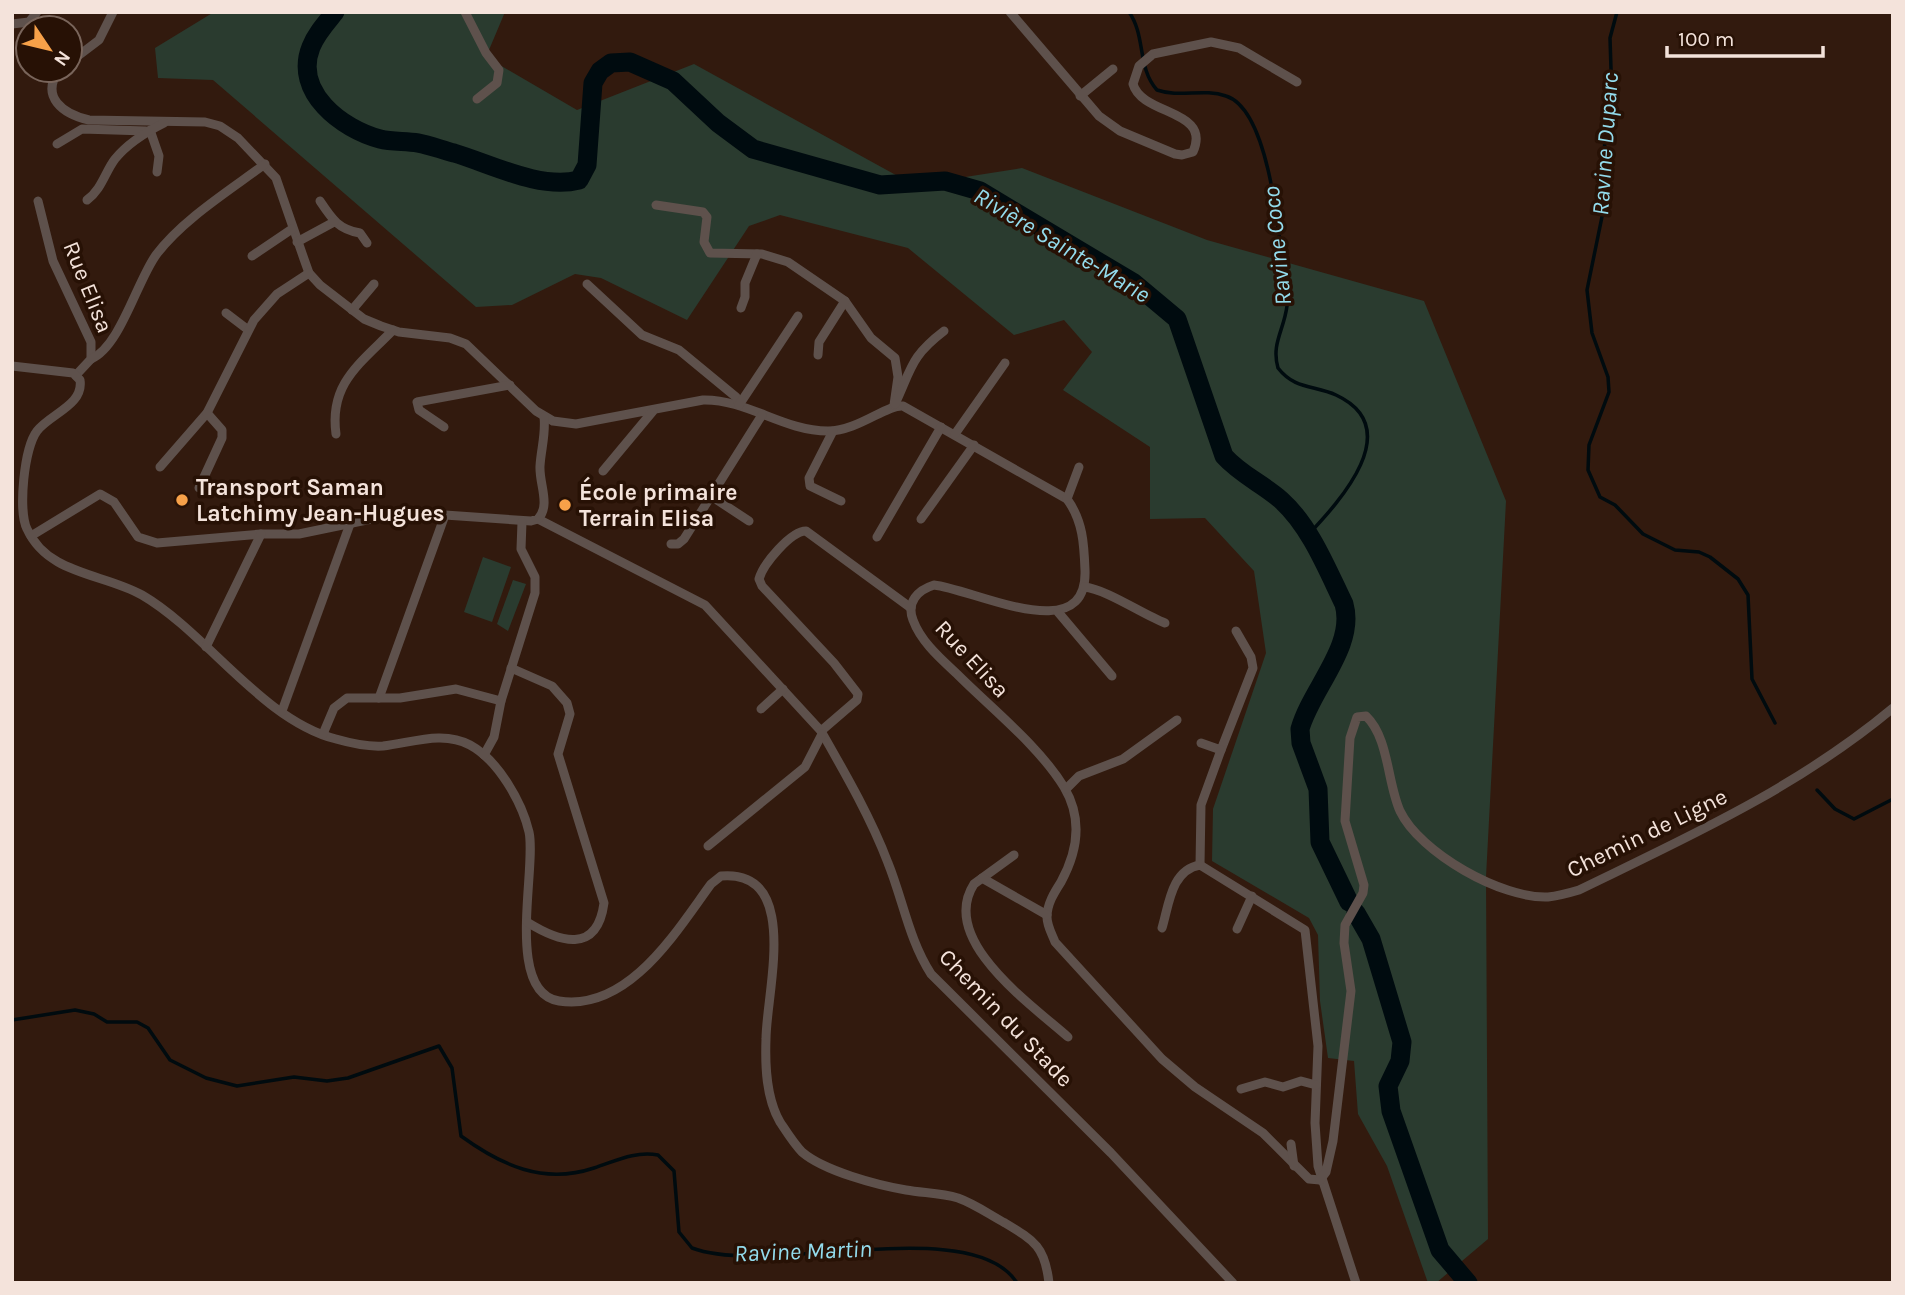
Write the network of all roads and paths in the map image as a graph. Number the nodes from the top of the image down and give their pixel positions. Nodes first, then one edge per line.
1 (37, 12) edge
2 (113, 12) edge
3 (465, 12) edge
4 (1010, 12) edge
5 (12, 24) edge
6 (84, 51) edge
7 (1113, 69) dead end
8 (1297, 82) dead end
9 (52, 84) edge
10 (1080, 96) junction
11 (477, 99) dead end
12 (165, 122) junction
13 (148, 131) junction
14 (57, 144) dead end
15 (265, 164) junction
16 (157, 173) dead end
17 (88, 200) dead end
18 (320, 201) dead end
19 (656, 205) dead end
20 (28, 213) dead end
21 (334, 222) junction
22 (292, 229) junction
23 (298, 242) junction
24 (367, 243) dead end
25 (757, 254) junction
26 (252, 256) dead end
27 (309, 273) junction
28 (374, 284) dead end
29 (587, 284) dead end
30 (845, 301) junction
31 (741, 308) dead end
32 (352, 310) junction
33 (226, 313) dead end
34 (798, 316) dead end
35 (247, 329) junction
36 (393, 330) junction
37 (944, 331) dead end
38 (818, 355) dead end
39 (91, 359) junction
40 (1005, 363) dead end
41 (12, 366) edge
42 (77, 374) junction
43 (510, 384) junction
44 (739, 405) junction
45 (894, 405) junction
46 (657, 408) junction
47 (206, 413) junction
48 (762, 415) junction
49 (544, 417) junction
50 (444, 427) dead end
51 (941, 427) junction
52 (833, 431) junction
53 (336, 434) dead end
54 (955, 435) junction
55 (974, 445) junction
56 (160, 467) dead end
57 (1079, 467) dead end
58 (603, 471) dead end
59 (199, 488) dead end
60 (711, 496) junction
61 (1068, 499) junction
62 (841, 501) dead end
63 (445, 515) junction
64 (538, 519) junction
65 (921, 519) dead end
66 (749, 521) dead end
67 (522, 522) junction
68 (350, 524) junction
69 (261, 534) junction
70 (31, 536) junction
71 (877, 537) dead end
72 (671, 544) dead end
73 (1084, 587) junction
74 (911, 608) junction
75 (1058, 612) junction
76 (1165, 623) dead end
77 (1236, 631) dead end
78 (206, 647) junction
79 (511, 667) junction
80 (1112, 676) dead end
81 (783, 689) junction
82 (379, 698) junction
83 (501, 701) junction
84 (1893, 708) edge
85 (761, 709) dead end
86 (282, 710) junction
87 (1177, 720) dead end
88 (822, 733) junction
89 (323, 734) junction
90 (1201, 743) dead end
91 (1221, 750) junction
92 (484, 755) junction
93 (1066, 789) junction
94 (708, 846) dead end
95 (1014, 855) dead end
96 (1200, 865) junction
97 (982, 878) junction
98 (1252, 896) junction
99 (1047, 915) junction
100 (527, 922) junction
101 (1162, 928) dead end
102 (1237, 929) dead end
103 (1068, 959) junction
104 (1066, 971) dead end
105 (1068, 1037) dead end
106 (1316, 1086) junction
107 (1241, 1089) dead end
108 (1291, 1144) dead end
109 (1294, 1166) junction
110 (1320, 1180) junction
111 (1049, 1283) edge
112 (1233, 1283) edge
113 (1356, 1283) edge

1 - 5 street
2 - 6 street
3 - 11 street
4 - 10 street
7 - 10 street
8 - 10 street
9 - 12 street
12 - 13 street
12 - 15 street
13 - 14 street
13 - 16 street
13 - 17 street
15 - 22 street
15 - 39 street
18 - 21 street
19 - 25 street
20 - 39 street, Rue Elisa
21 - 23 street
21 - 24 street
22 - 23 street
22 - 26 street
23 - 27 street
25 - 30 street
25 - 31 street
27 - 32 street
27 - 35 street
28 - 32 street
29 - 44 street
30 - 38 street
30 - 45 street
32 - 36 street
33 - 35 street
34 - 44 street
35 - 47 street
36 - 43 street
36 - 53 street
37 - 45 street
39 - 42 street, Rue Elisa
40 - 54 street
41 - 42 street
42 - 70 street
43 - 49 street
43 - 50 street
44 - 46 street
44 - 48 street
45 - 51 street
45 - 52 street
46 - 49 street
46 - 58 street
47 - 56 street
47 - 59 street
48 - 52 street
48 - 60 street
49 - 64 street
51 - 54 street
51 - 71 street
52 - 62 street
54 - 55 street
55 - 61 street
55 - 65 street
57 - 61 street
60 - 66 street
60 - 72 street
61 - 73 street
63 - 67 street
63 - 68 street
63 - 82 street
64 - 67 street
64 - 81 street, Chemin du Stade
67 - 79 street
68 - 69 street
68 - 86 street
69 - 70 street
69 - 78 street
70 - 78 street
73 - 75 street
73 - 76 street
74 - 75 street, Rue Elisa
74 - 88 street
74 - 93 street, Rue Elisa
75 - 80 street
77 - 91 street
78 - 86 street
79 - 83 street
79 - 100 street
81 - 85 street
81 - 88 street, Chemin du Stade
82 - 83 street
82 - 89 street
83 - 92 street
84 - 110 street, Chemin de Ligne
86 - 89 street
87 - 93 street
88 - 94 street
88 - 112 street, Chemin du Stade
89 - 92 street
90 - 91 street
91 - 96 street
92 - 100 street
93 - 99 street, Rue Elisa
95 - 97 street
96 - 98 street
96 - 101 street
97 - 99 street
97 - 105 street
98 - 102 street
98 - 106 street
99 - 103 street
100 - 111 street
103 - 104 street
103 - 109 street
106 - 107 street
106 - 110 street
108 - 109 street
109 - 110 street
110 - 113 street

